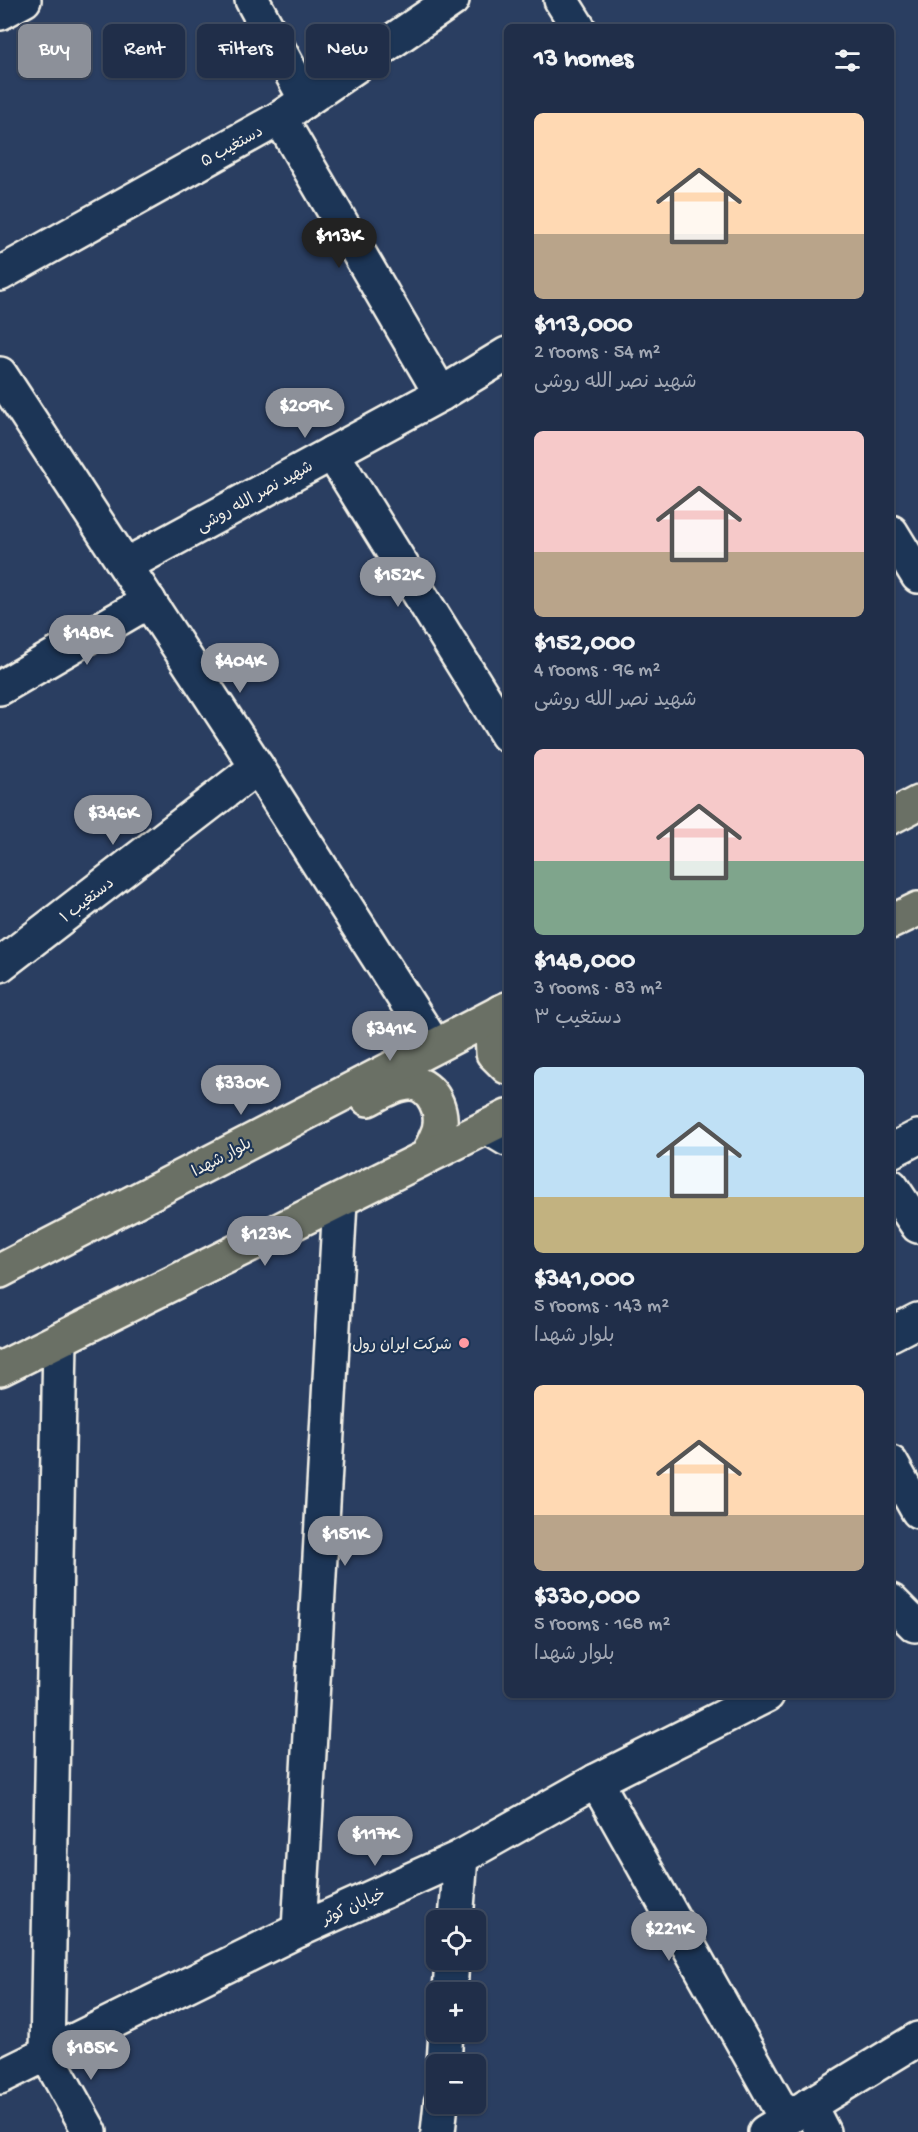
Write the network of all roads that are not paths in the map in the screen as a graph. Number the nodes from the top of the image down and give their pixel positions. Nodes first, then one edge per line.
1 (24, 0) edge
2 (252, 0) edge
3 (452, 0) edge
4 (561, 0) edge
5 (0, 13) edge
6 (576, 24) edge
7 (293, 108) junction
8 (0, 274) edge
9 (504, 356) edge
10 (0, 374) edge
11 (441, 394) junction
12 (332, 453) junction
13 (894, 537) edge
14 (126, 565) junction
15 (918, 576) edge
16 (149, 601) junction
17 (0, 688) edge
18 (504, 730) edge
19 (257, 767) junction
20 (918, 803) edge
21 (894, 815) edge
22 (918, 909) edge
23 (894, 921) edge
24 (0, 965) edge
25 (504, 1011) edge
26 (434, 1045) junction
27 (504, 1063) edge
28 (500, 1128) edge
29 (918, 1137) edge
30 (244, 1144) junction
31 (894, 1149) edge
32 (428, 1156) junction
33 (894, 1190) edge
34 (340, 1202) junction
35 (918, 1226) edge
36 (0, 1271) edge
37 (918, 1320) edge
38 (894, 1332) edge
39 (60, 1340) junction
40 (0, 1369) edge
41 (894, 1468) edge
42 (918, 1511) edge
43 (894, 1606) edge
44 (908, 1628) edge
45 (761, 1698) edge
46 (596, 1780) junction
47 (461, 1857) junction
48 (457, 1910) edge
49 (299, 1930) junction
50 (918, 2039) edge
51 (47, 2055) junction
52 (0, 2077) edge
53 (440, 2114) edge
54 (796, 2122) edge
55 (90, 2132) edge
56 (438, 2132) edge

1 - 5 street
2 - 7 street
3 - 7 street, دستغیب ۵
4 - 6 street
7 - 8 street, دستغیب ۵
7 - 11 street
9 - 11 street, شهید نصر الله روشی
10 - 14 street
11 - 12 street, شهید نصر الله روشی
12 - 14 street, شهید نصر الله روشی
12 - 18 street
13 - 15 street
14 - 16 street
16 - 17 street
16 - 19 street
19 - 24 street, دستغیب ۱
19 - 26 street
20 - 21 main road
22 - 23 main road
25 - 26 main road, بلوار شهدا
25 - 27 main road
26 - 30 main road, بلوار شهدا
28 - 32 main road
29 - 31 street
30 - 32 main road
30 - 36 main road, بلوار شهدا
32 - 34 main road
33 - 35 street
34 - 39 main road
34 - 49 street
37 - 38 street
39 - 40 main road
39 - 51 street
41 - 42 street
43 - 44 street
45 - 46 street, خیابان کوثر
46 - 47 street, خیابان کوثر
46 - 54 street
47 - 48 street
47 - 49 street, خیابان کوثر
49 - 51 street, خیابان کوثر
50 - 54 street
51 - 52 street, خیابان کوثر
51 - 55 street
53 - 56 street

